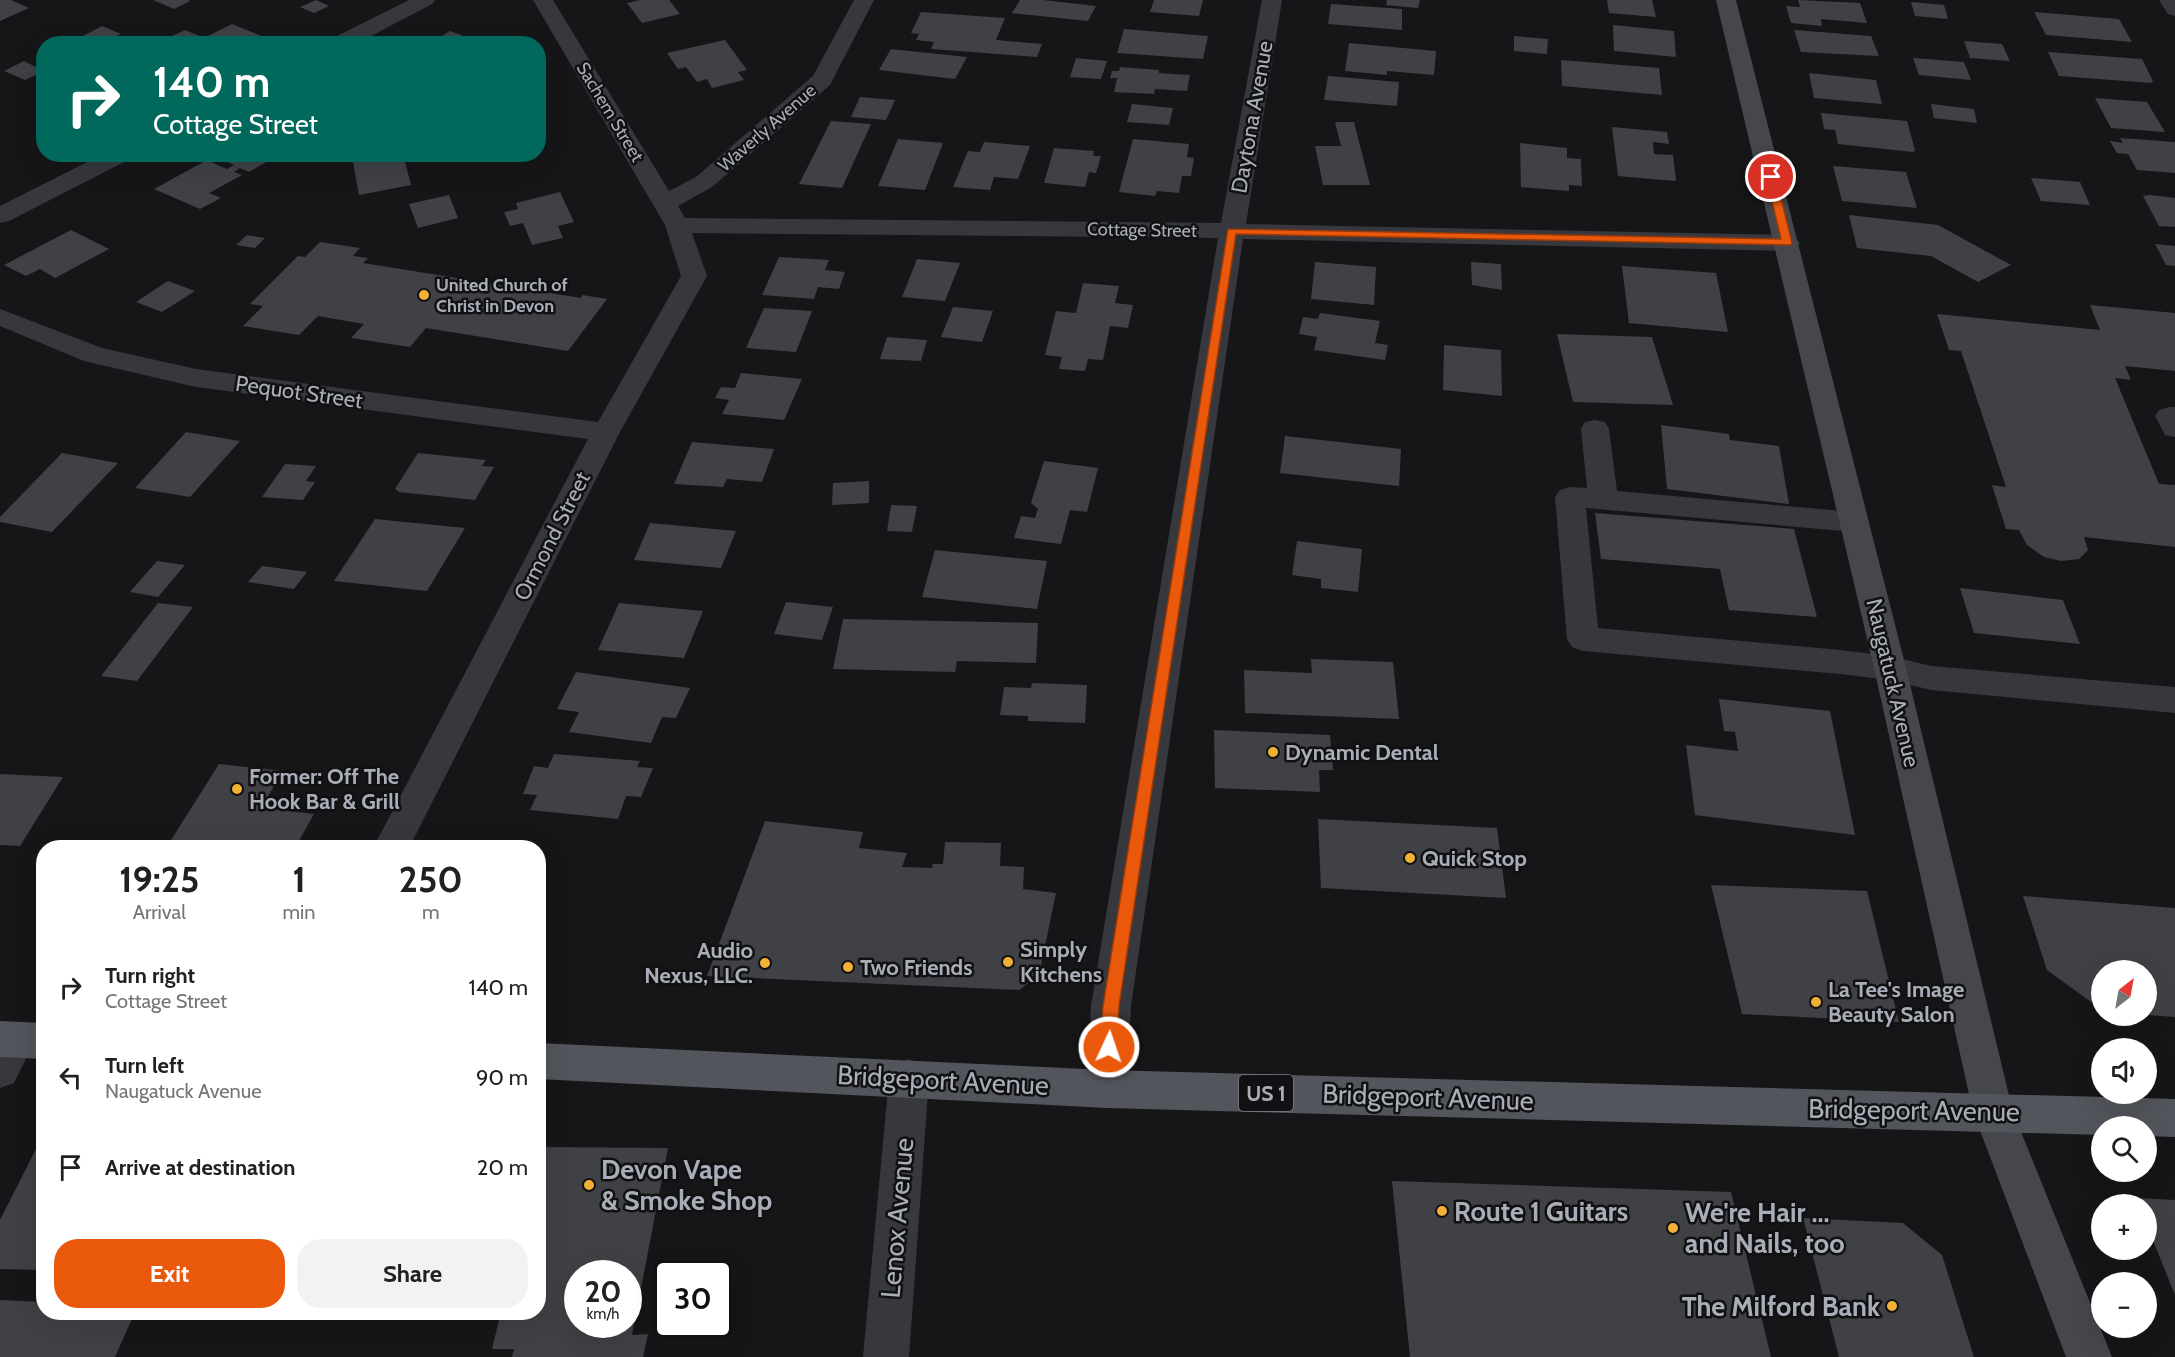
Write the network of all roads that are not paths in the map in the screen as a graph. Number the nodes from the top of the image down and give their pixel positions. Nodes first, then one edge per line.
1 (425, 0) edge
2 (543, 0) edge
3 (864, 0) edge
4 (1272, 0) edge
5 (1726, 0) edge
6 (2169, 0) edge
7 (2175, 10) edge
8 (355, 36) edge
9 (106, 162) edge
10 (671, 214) junction
11 (0, 216) edge
12 (1232, 231) junction
13 (1787, 243) junction
14 (0, 317) edge
15 (2175, 416) edge
16 (2175, 428) edge
17 (1595, 429) dead end
18 (606, 432) junction
19 (1603, 499) junction
20 (1854, 522) junction
21 (1890, 668) junction
22 (2175, 700) edge
23 (395, 840) edge
24 (546, 1061) edge
25 (909, 1078) junction
26 (1107, 1089) junction
27 (1993, 1112) junction
28 (2175, 1118) edge
29 (886, 1357) edge
30 (2089, 1357) edge

1 - 8 street
2 - 10 street, Sachem Street
3 - 10 street, Waverly Avenue
4 - 12 street, Daytona Avenue
5 - 13 main road, Naugatuck Avenue
6 - 7 street
9 - 11 street
10 - 12 street, Cottage Street
10 - 18 street, Ormond Street
12 - 13 street, Cottage Street
12 - 26 street, Daytona Avenue
13 - 20 main road, Naugatuck Avenue
14 - 18 street, Pequot Street
15 - 16 street
17 - 19 street
18 - 23 street, Ormond Street
19 - 20 street
19 - 21 street
20 - 21 main road, Naugatuck Avenue
21 - 22 street
21 - 27 main road, Naugatuck Avenue
24 - 25 main road, Bridgeport Avenue / US 1
25 - 26 main road, Bridgeport Avenue / US 1
25 - 29 street, Lenox Avenue
26 - 27 main road, Bridgeport Avenue / US 1
27 - 28 main road, Bridgeport Avenue / US 1
27 - 30 main road, Naugatuck Avenue

